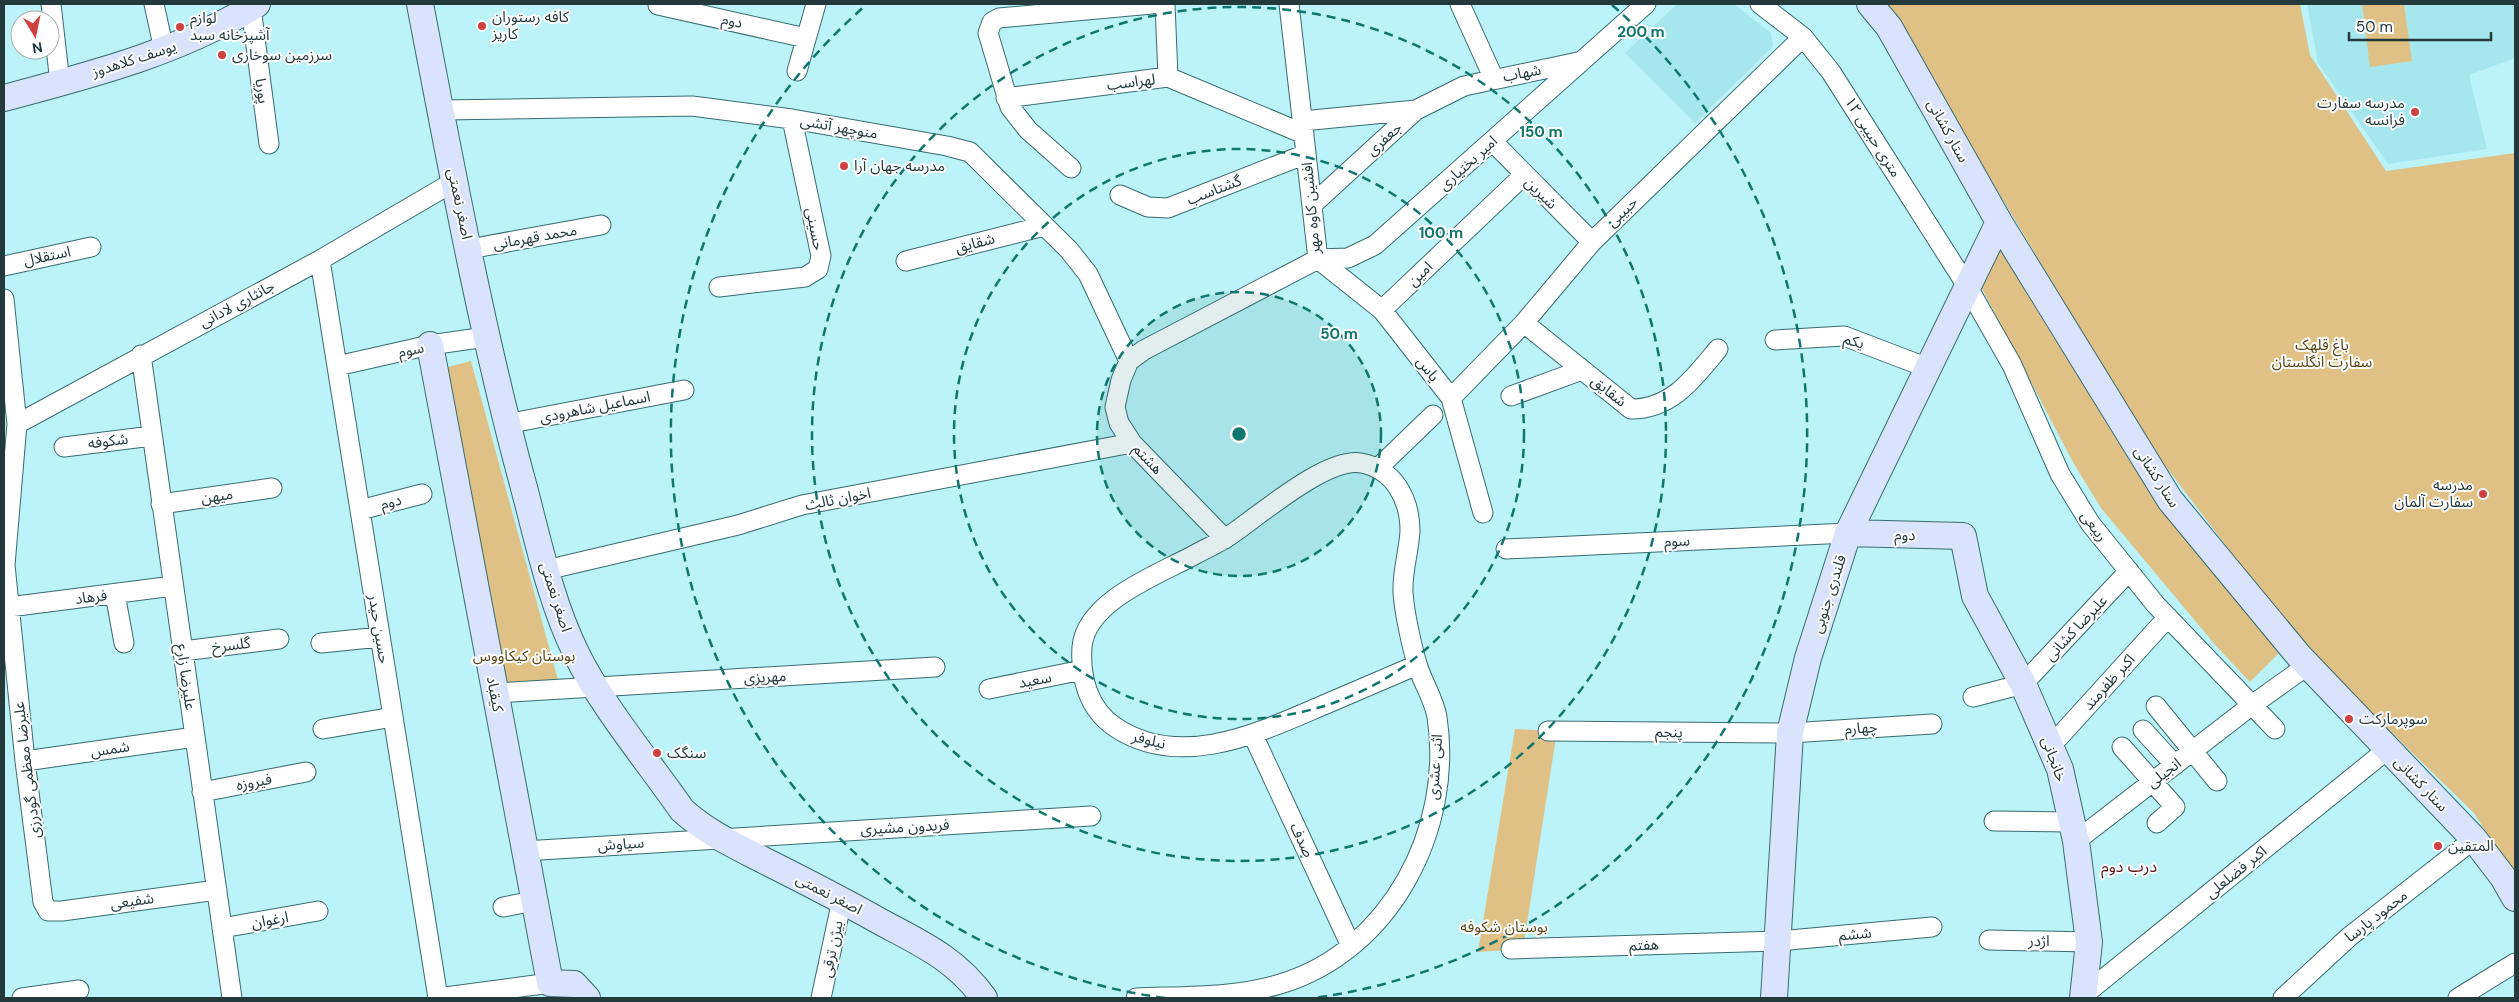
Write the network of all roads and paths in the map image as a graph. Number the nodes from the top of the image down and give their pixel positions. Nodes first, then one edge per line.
1 (51, 4) edge
2 (154, 4) edge
3 (420, 4) edge
4 (816, 4) edge
5 (1152, 4) edge
6 (1165, 4) edge
7 (1289, 4) edge
8 (1460, 4) edge
9 (1646, 4) edge
10 (1760, 4) edge
11 (1870, 4) edge
12 (658, 5) dead end
13 (254, 6) edge
14 (1624, 11) edge
15 (1803, 37) junction
16 (806, 38) junction
17 (164, 50) junction
18 (1580, 62) junction
19 (797, 71) dead end
20 (1168, 77) junction
21 (1494, 78) junction
22 (60, 83) junction
23 (1464, 86) joint
24 (4, 98) edge
25 (1006, 98) junction
26 (440, 110) junction
27 (1416, 110) junction
28 (792, 119) junction
29 (1303, 128) junction
30 (1492, 142) junction
31 (269, 144) dead end
32 (1306, 154) junction
33 (1071, 168) dead end
34 (1524, 175) junction
35 (455, 181) junction
36 (1120, 195) dead end
37 (1312, 204) junction
38 (1999, 222) junction
39 (600, 225) dead end
40 (1044, 226) junction
41 (1592, 242) junction
42 (91, 247) dead end
43 (469, 249) junction
44 (1318, 259) junction
45 (320, 260) junction
46 (906, 261) dead end
47 (4, 266) edge
48 (1967, 286) junction
49 (719, 287) dead end
50 (4, 299) edge
51 (1382, 310) junction
52 (1524, 323) junction
53 (486, 337) junction
54 (1775, 340) dead end
55 (430, 345) junction
56 (1718, 349) dead end
57 (141, 355) junction
58 (1130, 361) junction
59 (336, 366) junction
60 (7, 368) edge
61 (1928, 368) junction
62 (1582, 370) junction
63 (684, 390) dead end
64 (1512, 396) dead end
65 (1451, 398) junction
66 (1433, 415) dead end
67 (17, 424) junction
68 (506, 424) junction
69 (152, 436) junction
70 (1132, 443) junction
71 (64, 447) dead end
72 (1378, 468) junction
73 (272, 488) dead end
74 (422, 494) dead end
75 (162, 504) junction
76 (360, 510) junction
77 (1483, 513) dead end
78 (1848, 534) junction
79 (1963, 536) joint
80 (1225, 539) junction
81 (1506, 549) dead end
82 (5, 566) edge
83 (546, 570) junction
84 (2129, 571) junction
85 (174, 586) junction
86 (115, 594) junction
87 (9, 607) junction
88 (2168, 618) junction
89 (380, 636) junction
90 (279, 639) dead end
91 (124, 643) dead end
92 (321, 643) dead end
93 (182, 651) junction
94 (1417, 665) junction
95 (2308, 665) junction
96 (935, 667) dead end
97 (1082, 670) junction
98 (2023, 684) junction
99 (595, 687) junction
100 (989, 689) dead end
101 (495, 693) junction
102 (1973, 697) dead end
103 (2252, 705) junction
104 (2156, 706) dead end
105 (393, 717) junction
106 (1932, 724) dead end
107 (323, 729) dead end
108 (2275, 729) dead end
109 (2143, 730) dead end
110 (1548, 731) dead end
111 (1790, 733) junction
112 (1253, 735) junction
113 (195, 736) junction
114 (2050, 746) junction
115 (2122, 747) dead end
116 (2388, 749) junction
117 (2192, 751) junction
118 (25, 761) junction
119 (2174, 765) junction
120 (306, 772) dead end
121 (2153, 781) junction
122 (2217, 781) dead end
123 (202, 792) junction
124 (1091, 816) dead end
125 (1994, 821) dead end
126 (2157, 823) dead end
127 (2074, 831) junction
128 (718, 838) junction
129 (2474, 839) junction
130 (524, 851) junction
131 (217, 890) junction
132 (2515, 898) edge
133 (842, 900) junction
134 (534, 902) junction
135 (503, 907) dead end
136 (48, 911) joint
137 (318, 911) dead end
138 (1932, 927) dead end
139 (222, 928) junction
140 (1989, 940) dead end
141 (1778, 941) junction
142 (2089, 942) junction
143 (1351, 946) junction
144 (1511, 949) dead end
145 (2515, 963) edge
146 (79, 990) dead end
147 (558, 991) edge
148 (2084, 996) edge
149 (22, 998) edge
150 (232, 998) edge
151 (438, 998) edge
152 (587, 998) edge
153 (821, 998) edge
154 (984, 998) edge
155 (1136, 998) edge
156 (1774, 998) edge
157 (2283, 998) edge
158 (2458, 998) edge

1 - 22 street
2 - 17 street
3 - 26 street, اصغر نعمتی
4 - 16 street
5 - 25 street
6 - 20 street
7 - 29 street, افشین کاوه مهر
8 - 21 street
9 - 14 street
10 - 15 street, ۱۲ متری حبیبی
11 - 38 street, ستار کشانی
12 - 16 street, دوم
13 - 17 street, یوسف کلاهدوز
13 - 31 street, پوریا
14 - 18 street, امیر بختیاری
15 - 41 street, حبیبی
15 - 48 street, ۱۲ متری حبیبی
16 - 19 street
17 - 22 street, یوسف کلاهدوز
18 - 21 street, شهاب
18 - 30 street, امیر بختیاری
20 - 25 street, لهراسب
20 - 29 street, لهراسب
21 - 23 street, شهاب
22 - 24 street, یوسف کلاهدوز
23 - 27 street, جعفری
25 - 33 street
26 - 28 street, منوچهر آتشی
26 - 35 street, اصغر نعمتی
27 - 29 street, لهراسب
27 - 37 street, جعفری
28 - 40 street, منوچهر آتشی
28 - 49 street, حسینی
29 - 32 street, افشین کاوه مهر
30 - 34 street, شیرین
30 - 44 street, امیر بختیاری
32 - 36 street, گشتاسب
32 - 37 street, افشین کاوه مهر
34 - 41 street, شیرین
34 - 51 street, امین
35 - 43 street, اصغر نعمتی
35 - 45 street, جانثاری لادانی
37 - 44 street, افشین کاوه مهر
38 - 48 street, قلندری جنوبی
38 - 95 street, ستار کشانی
39 - 43 street, محمد قهرمانی
40 - 46 street, شقایق
40 - 58 street, منوچهر آتشی
41 - 52 street, حبیبی
42 - 47 street, استقلال
43 - 53 street, اصغر نعمتی
44 - 51 street, یاس
44 - 58 street, افشین کاوه مهر
45 - 57 street, جانثاری لادانی
45 - 59 street, حسین حیدر
48 - 61 street, قلندری جنوبی
48 - 84 street, ربیعی
50 - 60 street, علیرضا معظمی گودرزی
51 - 65 street, یاس
52 - 62 street, شقایق
52 - 65 street, حبیبی
53 - 55 street, سوم
53 - 68 street, اصغر نعمتی
54 - 61 street, یکم
55 - 59 street, سوم
55 - 101 street, کیقباد
56 - 62 street, شقایق
57 - 67 street, جانثاری لادانی
57 - 69 street, علیرضا زارع
58 - 70 street, هشتم
59 - 76 street, حسین حیدر
60 - 67 street, علیرضا معظمی گودرزی
61 - 78 street, قلندری جنوبی
62 - 64 street
63 - 68 street, اسماعیل شاهرودی
65 - 77 street, یاس
66 - 72 street
67 - 82 street, علیرضا معظمی گودرزی
68 - 83 street, اصغر نعمتی
69 - 71 street, شکوفه
69 - 75 street, علیرضا زارع
70 - 80 street, هشتم
70 - 83 street, اخوان ثالث
72 - 80 street
72 - 94 street, اثنی عشری
73 - 75 street, میهن
74 - 76 street, دوم
75 - 85 street, علیرضا زارع
76 - 89 street, حسین حیدر
78 - 79 street, دوم
78 - 81 street, سوم
78 - 111 street, قلندری جنوبی
79 - 98 street, خانجانی
80 - 97 street, نیلوفر
82 - 87 street, علیرضا معظمی گودرزی
83 - 99 street, اصغر نعمتی
84 - 88 street, ربیعی
84 - 98 street, علیرضا کشانی
85 - 86 street, فرهاد
85 - 93 street, علیرضا زارع
86 - 87 street, فرهاد
86 - 91 street
87 - 118 street, علیرضا معظمی گودرزی
88 - 103 street, ربیعی
88 - 114 street, اکبر ظفرمند
89 - 92 street
89 - 105 street, حسین حیدر
90 - 93 street, گلسرخ
93 - 113 street, علیرضا زارع
94 - 112 street, نیلوفر
94 - 143 street, اثنی عشری
95 - 103 street, انجیلی
95 - 116 street, ستار کشانی
96 - 99 street, مهریزی
97 - 100 street, سعید
97 - 112 street, نیلوفر
98 - 102 street
98 - 114 street, خانجانی
99 - 101 street, مهریزی
99 - 128 street, اصغر نعمتی
101 - 130 street, کیقباد
103 - 108 street, ربیعی
103 - 117 street, انجیلی
104 - 117 street
105 - 107 street
105 - 151 street, حسین حیدر
106 - 111 street, چهارم
109 - 119 street
110 - 111 street, پنجم
111 - 141 street, قلندری جنوبی
112 - 143 street, صدف
113 - 118 street, شمس
113 - 123 street, علیرضا زارع
114 - 127 street, خانجانی
115 - 121 street
116 - 129 street, ستار کشانی
116 - 148 street, اکبر فضلعلی
117 - 119 street, انجیلی
117 - 122 street
118 - 136 street, علیرضا معظمی گودرزی
119 - 121 street, انجیلی
120 - 123 street, فیروزه
121 - 126 street
121 - 127 street, انجیلی
123 - 131 street, علیرضا زارع
124 - 128 street, فریدون مشیری
125 - 127 street
127 - 142 street, خانجانی
128 - 130 street, سیاوش
128 - 133 street, اصغر نعمتی
129 - 132 street, ستار کشانی
129 - 157 street, محمود پارسا
130 - 134 street, کیقباد
131 - 136 street, شفیعی
131 - 139 street, علیرضا زارع
133 - 153 street, بیژن ترقی
133 - 154 street, اصغر نعمتی
134 - 135 street
134 - 147 street, کیقباد
137 - 139 street, ارغوان
138 - 141 street, ششم
139 - 150 street, علیرضا زارع
140 - 142 street, اژدر
141 - 144 street, هفتم
141 - 156 street, قلندری جنوبی
142 - 148 street, خانجانی
143 - 155 street, اثنی عشری
145 - 158 street
146 - 149 street
147 - 151 street
147 - 152 street

